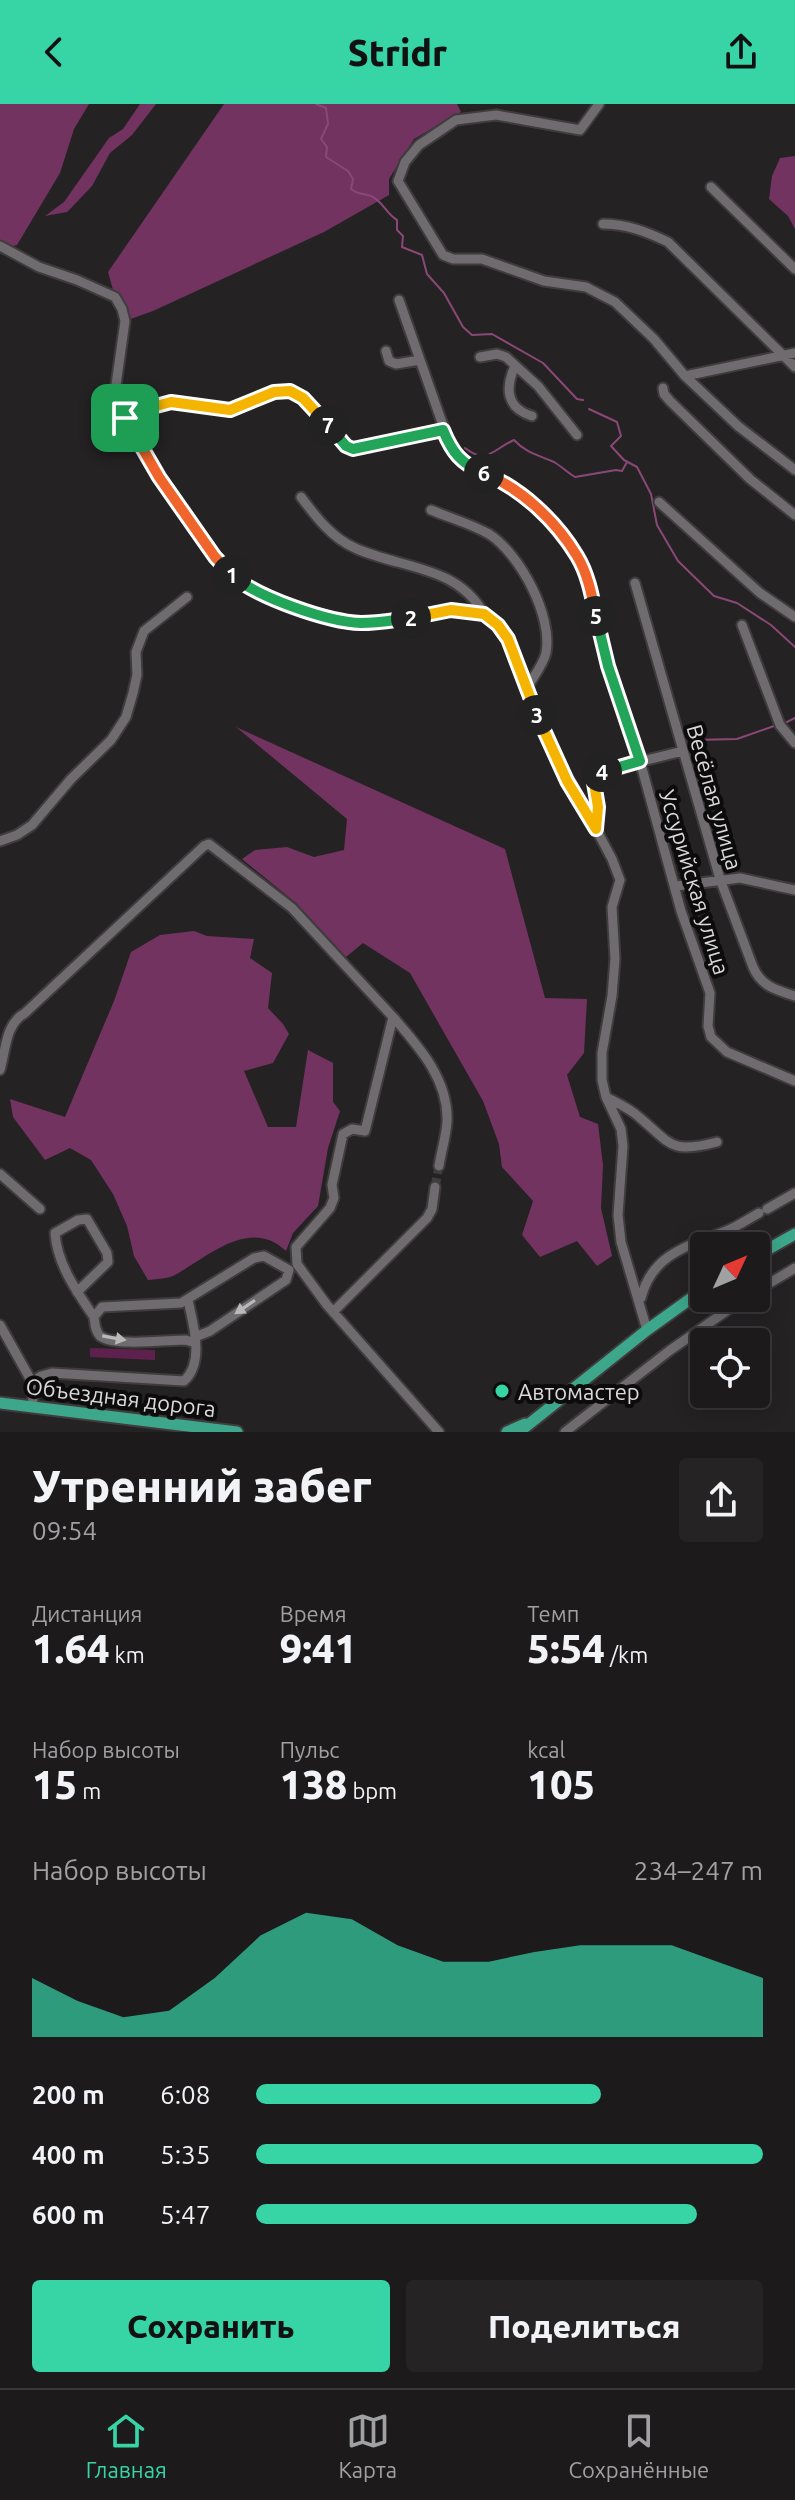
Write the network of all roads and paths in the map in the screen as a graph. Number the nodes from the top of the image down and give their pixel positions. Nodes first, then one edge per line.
1 (599, 104) edge
2 (711, 187) dead end
3 (603, 224) dead end
4 (0, 246) edge
5 (795, 269) edge
6 (399, 300) dead end
7 (386, 351) dead end
8 (790, 355) edge
9 (480, 357) dead end
10 (420, 360) junction
11 (515, 366) junction
12 (795, 367) edge
13 (685, 376) junction
14 (663, 388) dead end
15 (532, 416) dead end
16 (125, 418) junction
17 (443, 430) junction
18 (577, 435) dead end
19 (795, 470) edge
20 (301, 497) dead end
21 (659, 502) dead end
22 (431, 510) dead end
23 (795, 515) edge
24 (635, 583) dead end
25 (187, 597) dead end
26 (484, 614) junction
27 (795, 617) edge
28 (742, 625) dead end
29 (528, 686) junction
30 (795, 743) edge
31 (683, 751) junction
32 (640, 761) junction
33 (596, 829) junction
34 (0, 841) edge
35 (720, 879) junction
36 (676, 886) junction
37 (795, 890) edge
38 (795, 996) edge
39 (393, 1017) junction
40 (0, 1070) edge
41 (795, 1081) edge
42 (606, 1097) junction
43 (717, 1142) dead end
44 (439, 1166) tunnel mouth
45 (0, 1174) edge
46 (435, 1187) tunnel mouth
47 (795, 1193) edge
48 (40, 1209) dead end
49 (795, 1234) edge
50 (770, 1248) edge
51 (795, 1268) edge
52 (770, 1283) edge
53 (77, 1292) junction
54 (690, 1299) edge
55 (188, 1300) junction
56 (640, 1302) junction
57 (333, 1312) junction
58 (725, 1312) edge
59 (94, 1317) junction
60 (0, 1325) edge
61 (647, 1330) junction
62 (195, 1340) junction
63 (32, 1382) junction
64 (0, 1403) edge
65 (33, 1405) junction
66 (539, 1415) junction
67 (237, 1432) edge
68 (439, 1432) edge
69 (507, 1432) edge
70 (519, 1432) edge
71 (565, 1432) edge

1 - 13 street
2 - 5 street
3 - 8 street
4 - 16 street
6 - 10 street
7 - 10 street
8 - 12 street
8 - 13 street
9 - 11 street
10 - 17 street
11 - 15 street
11 - 18 street
13 - 19 street
14 - 23 street
16 - 17 street
16 - 26 street
17 - 32 street, Уссурийская улица
20 - 26 street
21 - 27 street
22 - 29 street
24 - 31 street, Весёлая улица
25 - 34 street
26 - 29 street
28 - 30 street
29 - 33 street
31 - 32 street
31 - 35 street, Весёлая улица
32 - 33 street
32 - 36 street, Уссурийская улица
33 - 42 street
35 - 36 street
35 - 37 street
35 - 38 street, Весёлая улица
36 - 41 street, Уссурийская улица
39 - 40 street
39 - 44 street
39 - 57 street
42 - 43 street
42 - 56 street
45 - 48 street
46 - 57 street
47 - 56 street
49 - 50 main road
51 - 52 street
53 - 53 street
53 - 59 street
54 - 61 main road
55 - 59 street
55 - 62 street
55 -> 62 street
56 - 61 street
57 - 68 street
58 - 71 street
59 -> 62 street
60 - 63 street
61 - 66 main road
62 - 63 street
63 - 65 street
64 - 65 main road, Объездная дорога
65 - 67 main road, Объездная дорога
66 - 69 main road
66 - 70 main road

